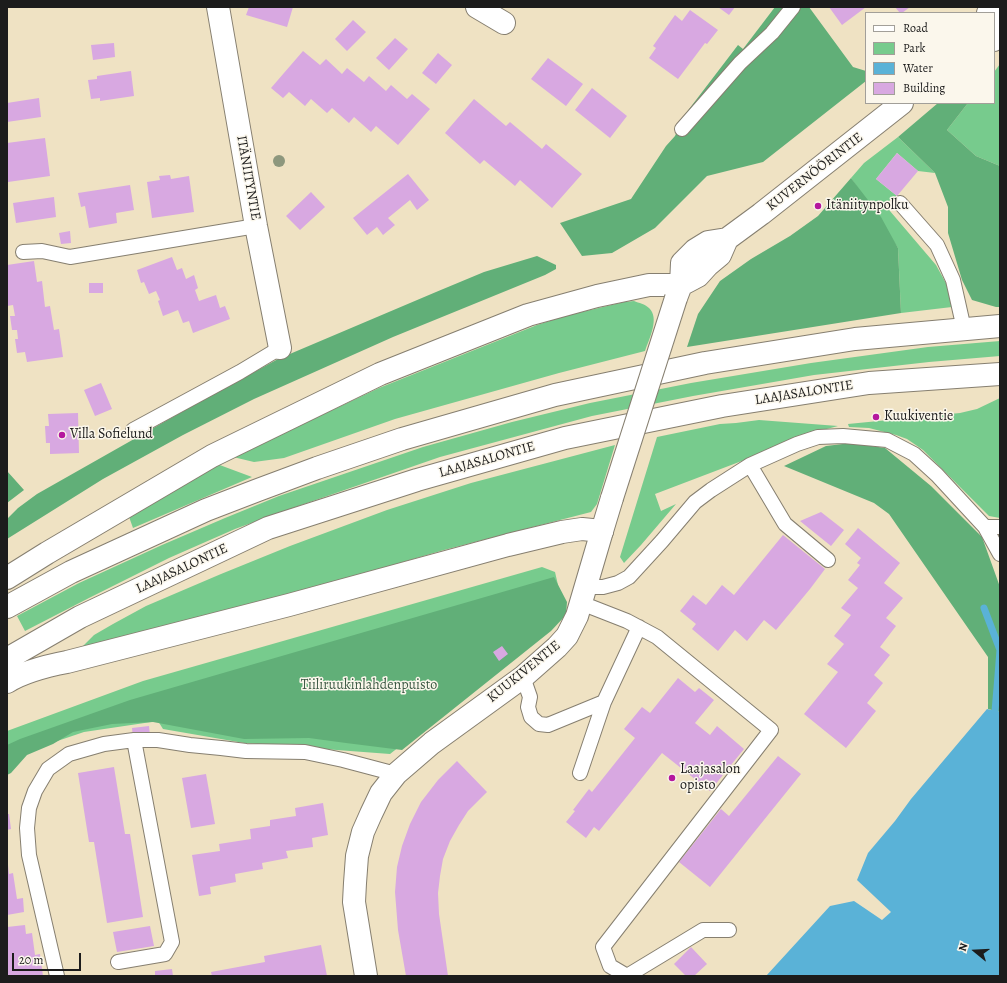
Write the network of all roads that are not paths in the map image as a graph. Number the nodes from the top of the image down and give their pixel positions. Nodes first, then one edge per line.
1 (218, 7) edge
2 (477, 7) edge
3 (793, 7) edge
4 (504, 23) dead end
5 (901, 104) edge
6 (682, 130) dead end
7 (900, 203) dead end
8 (256, 226) junction
9 (23, 252) dead end
10 (678, 292) junction
11 (1000, 326) edge
12 (964, 329) junction
13 (280, 348) joint
14 (1000, 374) edge
15 (133, 430) dead end
16 (750, 465) junction
17 (985, 527) junction
18 (1000, 527) edge
19 (602, 530) junction
20 (1000, 554) edge
21 (828, 560) dead end
22 (7, 578) edge
23 (583, 595) junction
24 (7, 607) edge
25 (639, 627) junction
26 (7, 659) edge
27 (523, 677) junction
28 (7, 682) edge
29 (604, 702) junction
30 (134, 740) junction
31 (580, 772) dead end
32 (396, 774) junction
33 (729, 930) dead end
34 (118, 962) dead end
35 (58, 976) edge
36 (366, 976) edge
37 (627, 976) edge

1 - 8 main road, ITÄNIITYNTIE
2 - 4 main road
3 - 6 lane
5 - 10 main road, KUVERNÖÖRINTIE
7 - 12 lane
8 - 9 lane
8 - 13 main road, ITÄNIITYNTIE
10 - 19 main road, KUUKIVENTIE, bridge
10 - 22 main road
11 - 12 main road
12 - 24 main road
13 - 15 lane
14 - 26 main road, LAAJASALONTIE
16 - 17 lane
16 - 21 lane
16 - 23 lane
17 - 18 lane
17 - 20 lane
19 - 23 main road, KUUKIVENTIE
19 - 28 main road
23 - 25 lane
23 - 27 main road, KUUKIVENTIE
25 - 29 lane
25 - 37 lane
27 - 29 lane
27 - 32 main road, KUUKIVENTIE
29 - 31 lane
30 - 32 lane
30 - 34 lane
30 - 35 lane
32 - 36 main road, KUUKIVENTIE
33 - 37 lane

